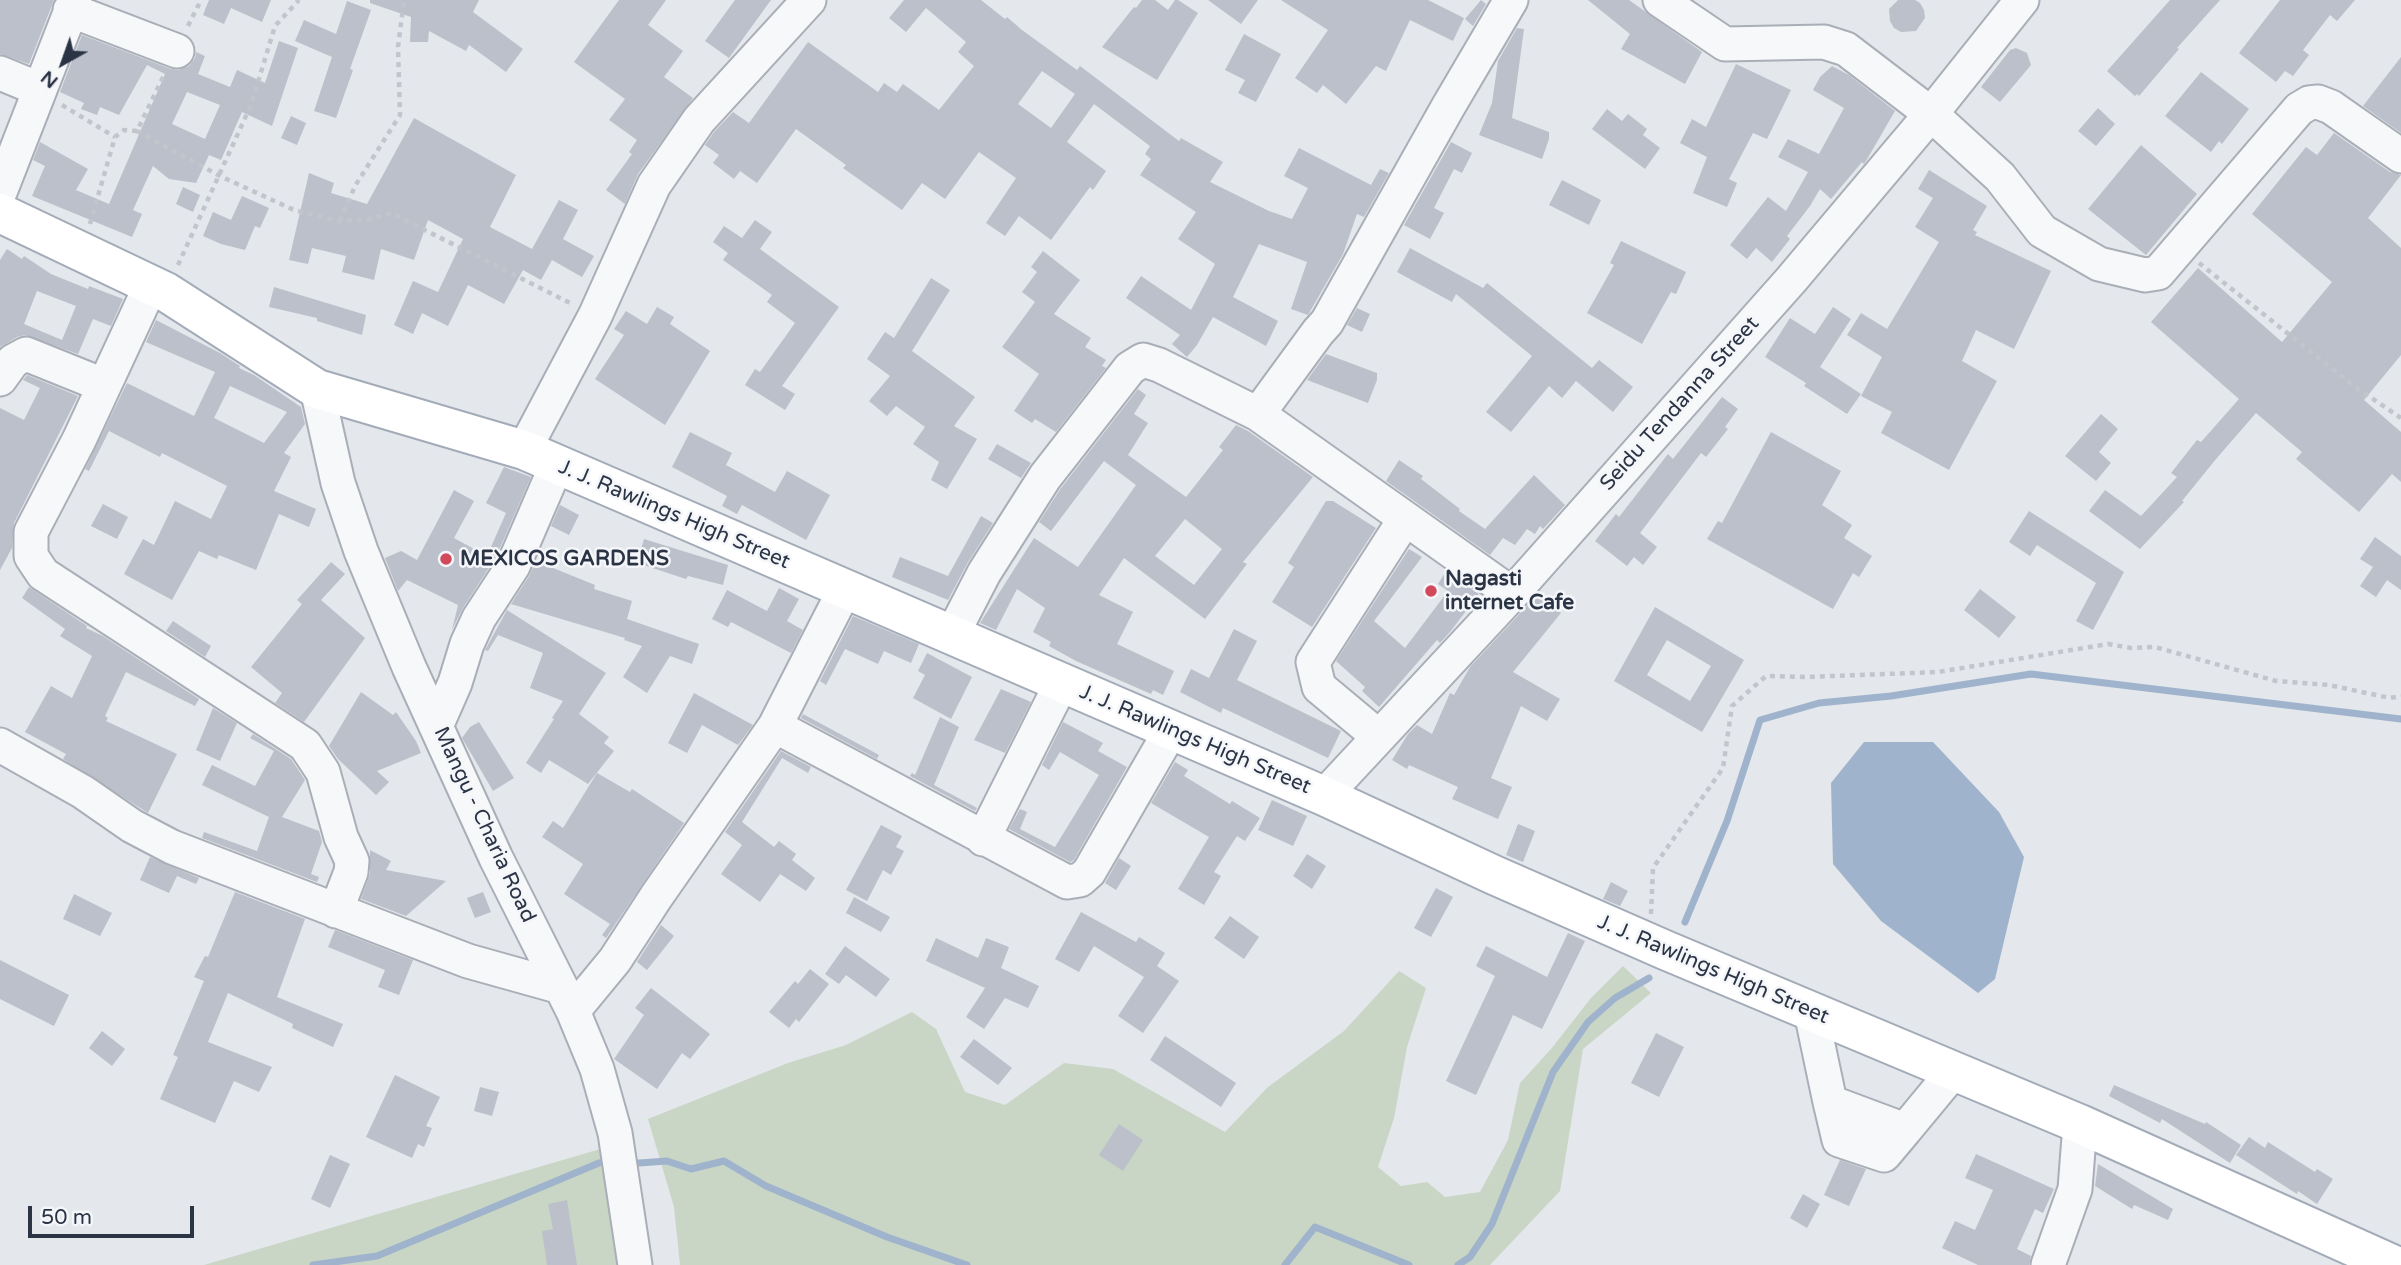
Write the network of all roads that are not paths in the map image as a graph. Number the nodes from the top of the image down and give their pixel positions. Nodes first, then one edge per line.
1 (808, 0) edge
2 (1511, 0) edge
3 (1660, 0) edge
4 (2022, 0) edge
5 (72, 5) edge
6 (177, 51) road end
7 (0, 73) edge
8 (39, 89) junction
9 (1931, 114) junction
10 (2401, 156) edge
11 (0, 192) edge
12 (0, 213) edge
13 (159, 288) junction
14 (0, 379) edge
15 (103, 385) junction
16 (317, 388) junction
17 (1258, 414) junction
18 (541, 457) junction
19 (1405, 519) junction
20 (845, 589) junction
21 (1512, 594) junction
22 (952, 635) junction
23 (1062, 682) junction
24 (437, 724) junction
25 (775, 726) junction
26 (1171, 730) junction
27 (1379, 737) junction
28 (0, 745) edge
29 (1324, 796) junction
30 (983, 839) junction
31 (336, 911) junction
32 (567, 999) junction
33 (1811, 1012) junction
34 (1953, 1072) junction
35 (2080, 1124) junction
36 (635, 1265) edge
37 (2048, 1265) edge
38 (2395, 1265) edge

1 - 18 street
2 - 17 street
3 - 9 street
4 - 9 street, Seidu Tendanna Street
5 - 6 street
5 - 8 street
7 - 8 street
8 - 11 street
9 - 10 street
9 - 21 street, Seidu Tendanna Street
12 - 13 main road, J. J. Rawlings High Street
13 - 15 street
13 - 16 main road, J. J. Rawlings High Street
14 - 15 street
15 - 31 street
16 - 18 main road, J. J. Rawlings High Street
16 - 24 street, Mangu - Charia Road
17 - 19 street
17 - 22 street
18 - 20 main road, J. J. Rawlings High Street
18 - 24 street
19 - 21 street
19 - 27 street
20 - 22 main road, J. J. Rawlings High Street
20 - 25 street
21 - 27 street, Seidu Tendanna Street
22 - 23 main road, J. J. Rawlings High Street
23 - 26 main road, J. J. Rawlings High Street
23 - 30 street
24 - 32 street, Mangu - Charia Road
25 - 30 street
25 - 32 street
26 - 29 main road, J. J. Rawlings High Street
26 - 30 street
27 - 29 street, Seidu Tendanna Street
28 - 31 street
29 - 33 main road, J. J. Rawlings High Street
31 - 32 street
32 - 36 street, Mangu - Charia Road
33 - 34 main road, J. J. Rawlings High Street
33 - 34 street
34 - 35 main road, J. J. Rawlings High Street
35 - 37 street
35 - 38 main road, J. J. Rawlings High Street

